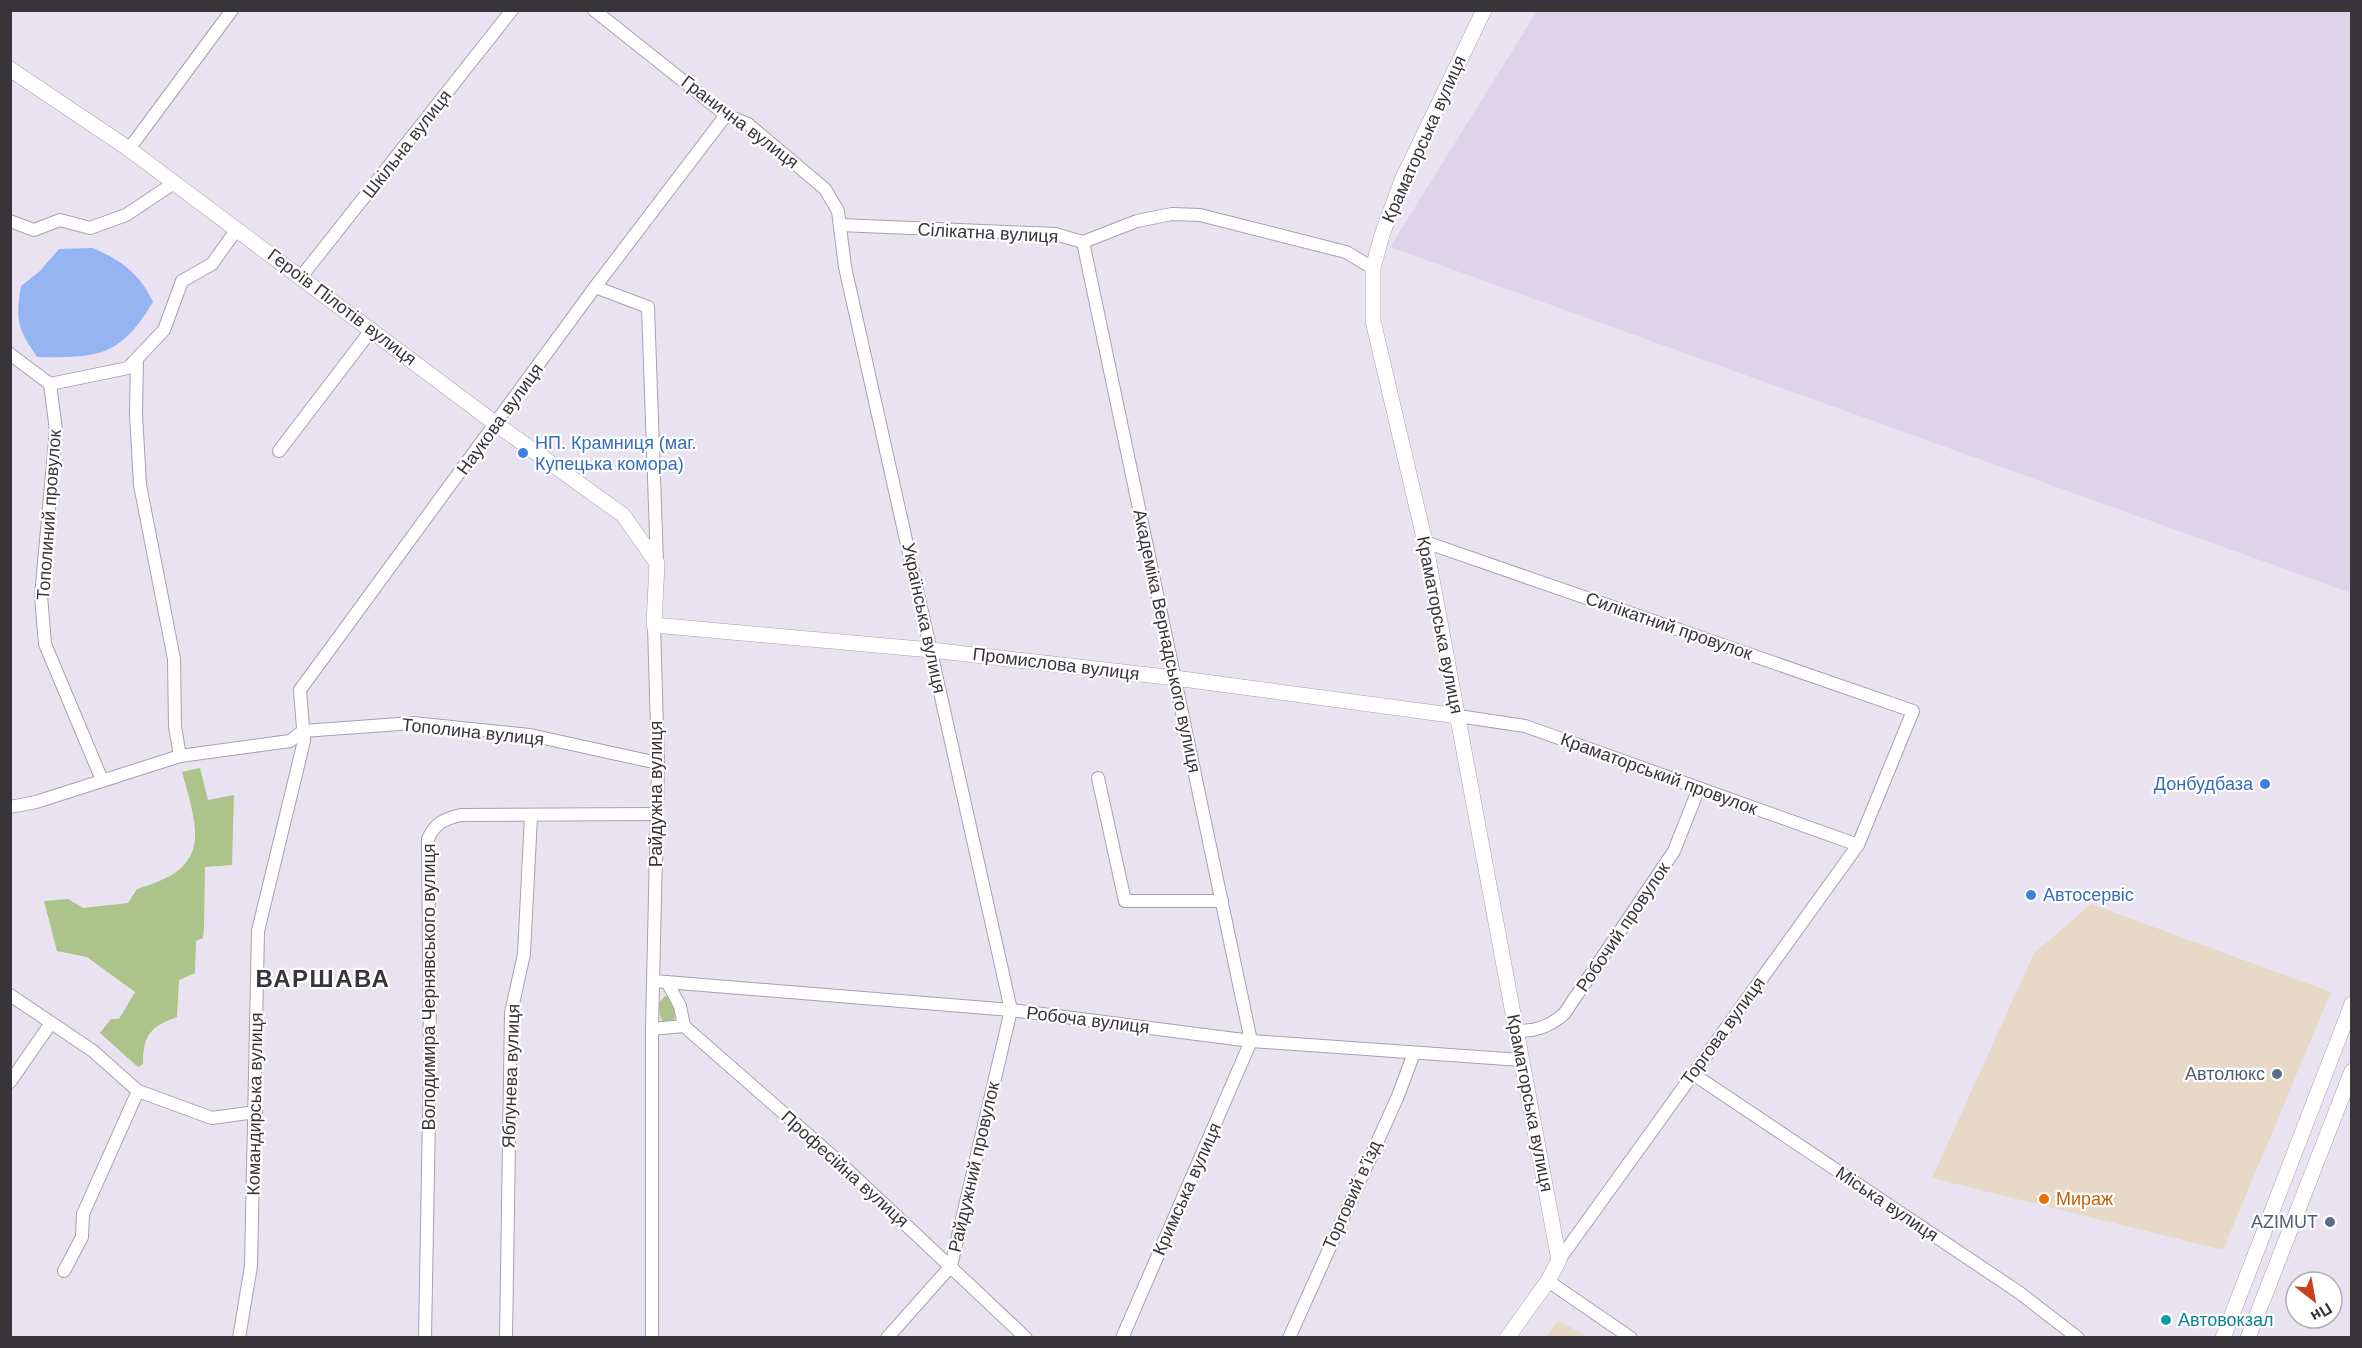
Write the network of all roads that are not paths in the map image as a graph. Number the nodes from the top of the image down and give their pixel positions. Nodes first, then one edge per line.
1 (232, 10) edge
2 (512, 10) edge
3 (594, 10) edge
4 (1484, 10) edge
5 (10, 69) edge
6 (726, 115) junction
7 (129, 149) junction
8 (174, 183) junction
9 (10, 221) edge
10 (840, 225) junction
11 (237, 229) junction
12 (1083, 242) junction
13 (1373, 268) junction
14 (301, 277) junction
15 (595, 288) junction
16 (372, 329) junction
17 (10, 354) edge
18 (137, 358) junction
19 (50, 384) junction
20 (496, 424) junction
21 (279, 451) dead end
22 (1425, 542) junction
23 (657, 562) junction
24 (654, 625) junction
25 (931, 650) junction
26 (1175, 678) junction
27 (1913, 711) joint
28 (1458, 716) junction
29 (303, 731) junction
30 (180, 756) junction
31 (658, 763) junction
32 (1098, 778) dead end
33 (102, 780) junction
34 (1699, 788) junction
35 (10, 807) edge
36 (657, 814) junction
37 (531, 816) junction
38 (1858, 845) junction
39 (1222, 901) junction
40 (654, 981) junction
41 (667, 982) junction
42 (10, 995) edge
43 (2352, 1004) edge
44 (1011, 1010) junction
45 (51, 1023) junction
46 (684, 1026) junction
47 (652, 1029) junction
48 (1516, 1031) junction
49 (1251, 1041) junction
50 (1414, 1053) junction
51 (1521, 1060) junction
52 (2352, 1071) edge
53 (1693, 1074) junction
54 (10, 1082) edge
55 (138, 1091) junction
56 (256, 1112) junction
57 (1559, 1260) junction
58 (951, 1266) junction
59 (64, 1271) dead end
60 (1548, 1281) junction
61 (239, 1338) edge
62 (425, 1338) edge
63 (506, 1338) edge
64 (652, 1338) edge
65 (887, 1338) edge
66 (1026, 1338) edge
67 (1122, 1338) edge
68 (1289, 1338) edge
69 (1507, 1338) edge
70 (1631, 1338) edge
71 (2078, 1338) edge
72 (2223, 1338) edge
73 (2248, 1338) edge

1 - 7 street
2 - 14 street, Шкільна вулиця
3 - 6 street, Гранична вулиця
4 - 13 street, Краматорська вулиця
5 - 7 street, Героїв Пілотів вулиця
6 - 10 street, Гранична вулиця
6 - 15 street, Наукова вулиця
7 - 8 street, Героїв Пілотів вулиця
8 - 9 street
8 - 11 street, Героїв Пілотів вулиця
10 - 12 street, Сілікатна вулиця
10 - 25 street, Українська вулиця
11 - 14 street, Героїв Пілотів вулиця
11 - 18 street
12 - 13 street, Сілікатна вулиця
12 - 26 street, Академіка Вернадського вулиця
13 - 22 street, Краматорська вулиця
14 - 16 street, Героїв Пілотів вулиця
15 - 20 street, Наукова вулиця
15 - 23 street, Райдужна вулиця
16 - 20 street, Героїв Пілотів вулиця
16 - 21 street
17 - 19 street
18 - 19 street
18 - 30 street
19 - 33 street, Тополиний провулок
20 - 23 street, Героїв Пілотів вулиця
20 - 29 street, Наукова вулиця
22 - 27 street, Силікатний провулок
22 - 28 street, Краматорська вулиця
23 - 24 street, Райдужна вулиця
24 - 25 street, Промислова вулиця
24 - 31 street, Райдужна вулиця
25 - 26 street, Промислова вулиця
25 - 44 street, Українська вулиця
26 - 28 street, Промислова вулиця
26 - 39 street, Академіка Вернадського вулиця
27 - 38 street, Торгова вулиця
28 - 34 street, Краматорський провулок
28 - 48 street, Краматорська вулиця
29 - 30 street, Тополина вулиця
29 - 31 street, Тополина вулиця
29 - 56 street, Командирська вулиця
30 - 33 street, Тополина вулиця
31 - 36 street, Райдужна вулиця
32 - 39 street
33 - 35 street, Тополина вулиця
34 - 38 street, Краматорський провулок
34 - 48 street, Робочий провулок
36 - 37 street, Володимира Чернявського вулиця
36 - 40 street, Райдужна вулиця
37 - 62 street, Володимира Чернявського вулиця
37 - 63 street, Яблунева вулиця
38 - 53 street, Торгова вулиця
39 - 49 street, Академіка Вернадського вулиця
40 - 41 street, Робоча вулиця
40 - 47 street, Райдужна вулиця
41 - 44 street, Робоча вулиця
41 - 46 street
42 - 45 street
43 - 72 street
44 - 49 street, Робоча вулиця
44 - 58 street, Райдужний провулок
45 - 54 street
45 - 55 street
46 - 47 street
46 - 58 street, Професійна вулиця
47 - 64 street, Райдужна вулиця
48 - 51 street, Краматорська вулиця
49 - 50 street, Робоча вулиця
49 - 67 street, Кримська вулиця
50 - 51 street, Робоча вулиця
50 - 68 street, Торговий в’їзд
51 - 57 street, Краматорська вулиця
52 - 73 street
53 - 57 street, Торгова вулиця
53 - 71 street, Міська вулиця
55 - 56 street
55 - 59 street
56 - 61 street, Командирська вулиця
57 - 60 street, Торгова вулиця
58 - 65 street, Райдужний провулок
58 - 66 street, Професійна вулиця
60 - 69 street, Торгова вулиця
60 - 70 street

